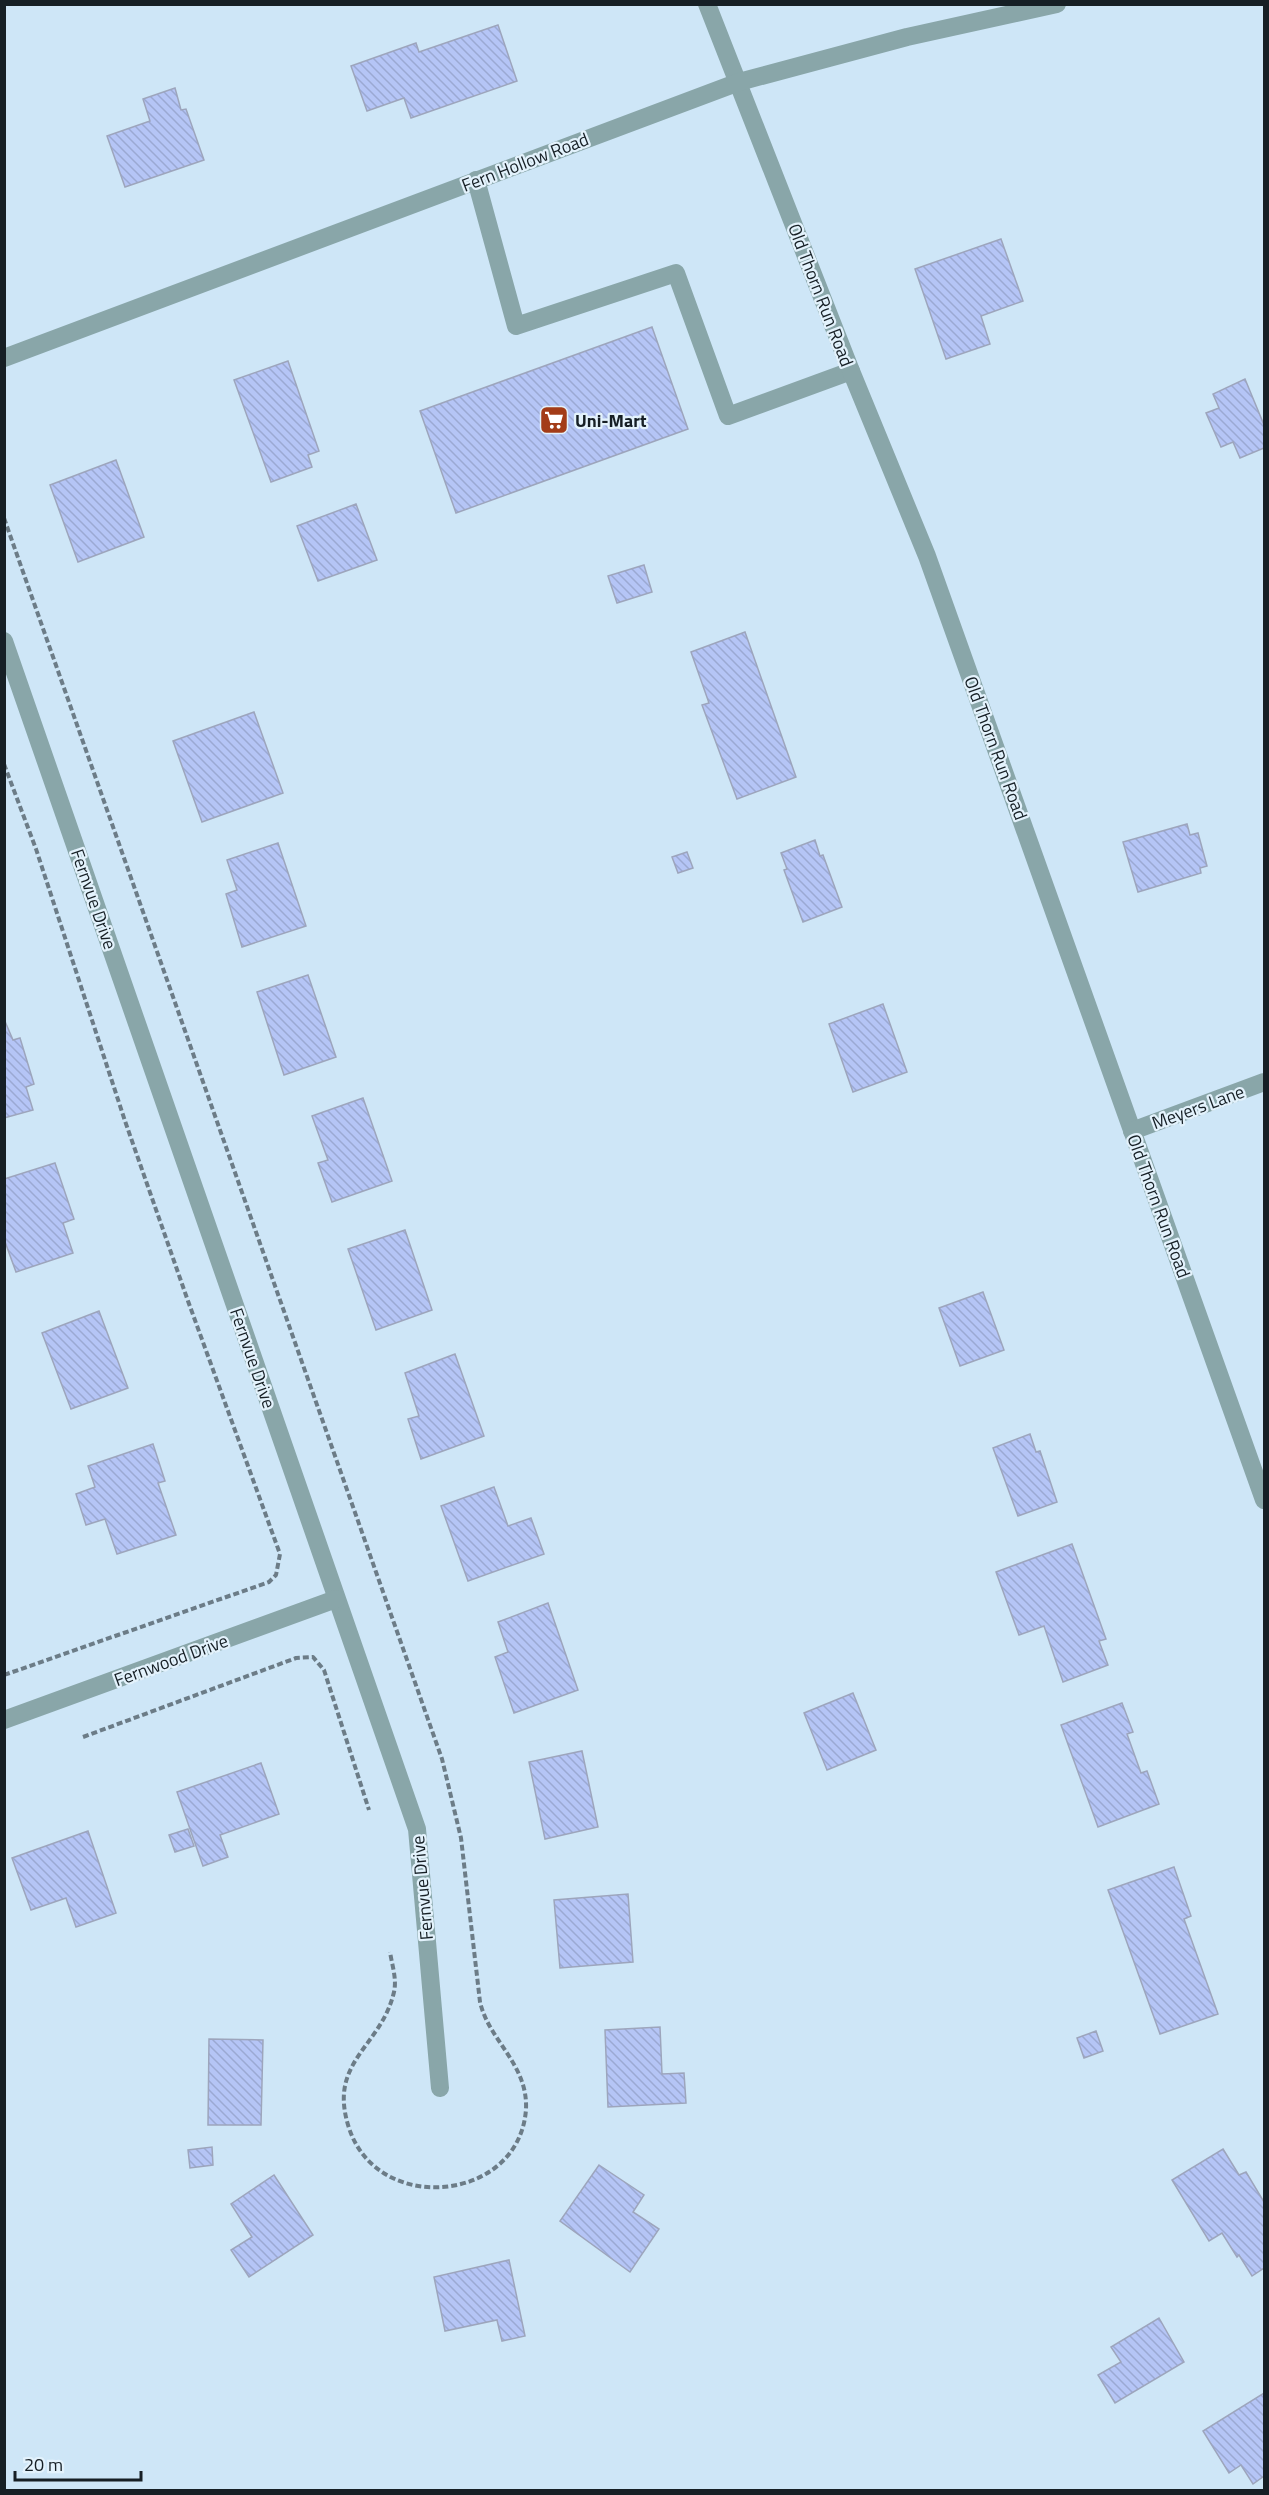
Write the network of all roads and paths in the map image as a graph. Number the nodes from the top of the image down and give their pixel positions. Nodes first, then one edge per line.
1 (707, 4) edge
2 (1057, 4) edge
3 (739, 82) junction
4 (476, 180) junction
5 (4, 358) edge
6 (851, 371) junction
7 (4, 640) edge
8 (4, 765) edge
9 (1264, 1082) edge
10 (1132, 1131) junction
11 (1264, 1500) edge
12 (336, 1599) junction
13 (4, 1675) edge
14 (4, 1720) edge
15 (83, 1737) dead end
16 (369, 1810) dead end
17 (440, 2088) dead end

1 - 3 street, Old Thorn Run Road
2 - 3 street, Fern Hollow Road
3 - 4 street, Fern Hollow Road
3 - 6 street, Old Thorn Run Road
4 - 5 street, Fern Hollow Road
4 - 6 street
6 - 10 street, Old Thorn Run Road
7 - 12 street, Fernvue Drive
8 - 13 path
9 - 10 street, Meyers Lane
10 - 11 street, Old Thorn Run Road
12 - 14 street, Fernwood Drive
12 - 17 street, Fernvue Drive
15 - 16 path

